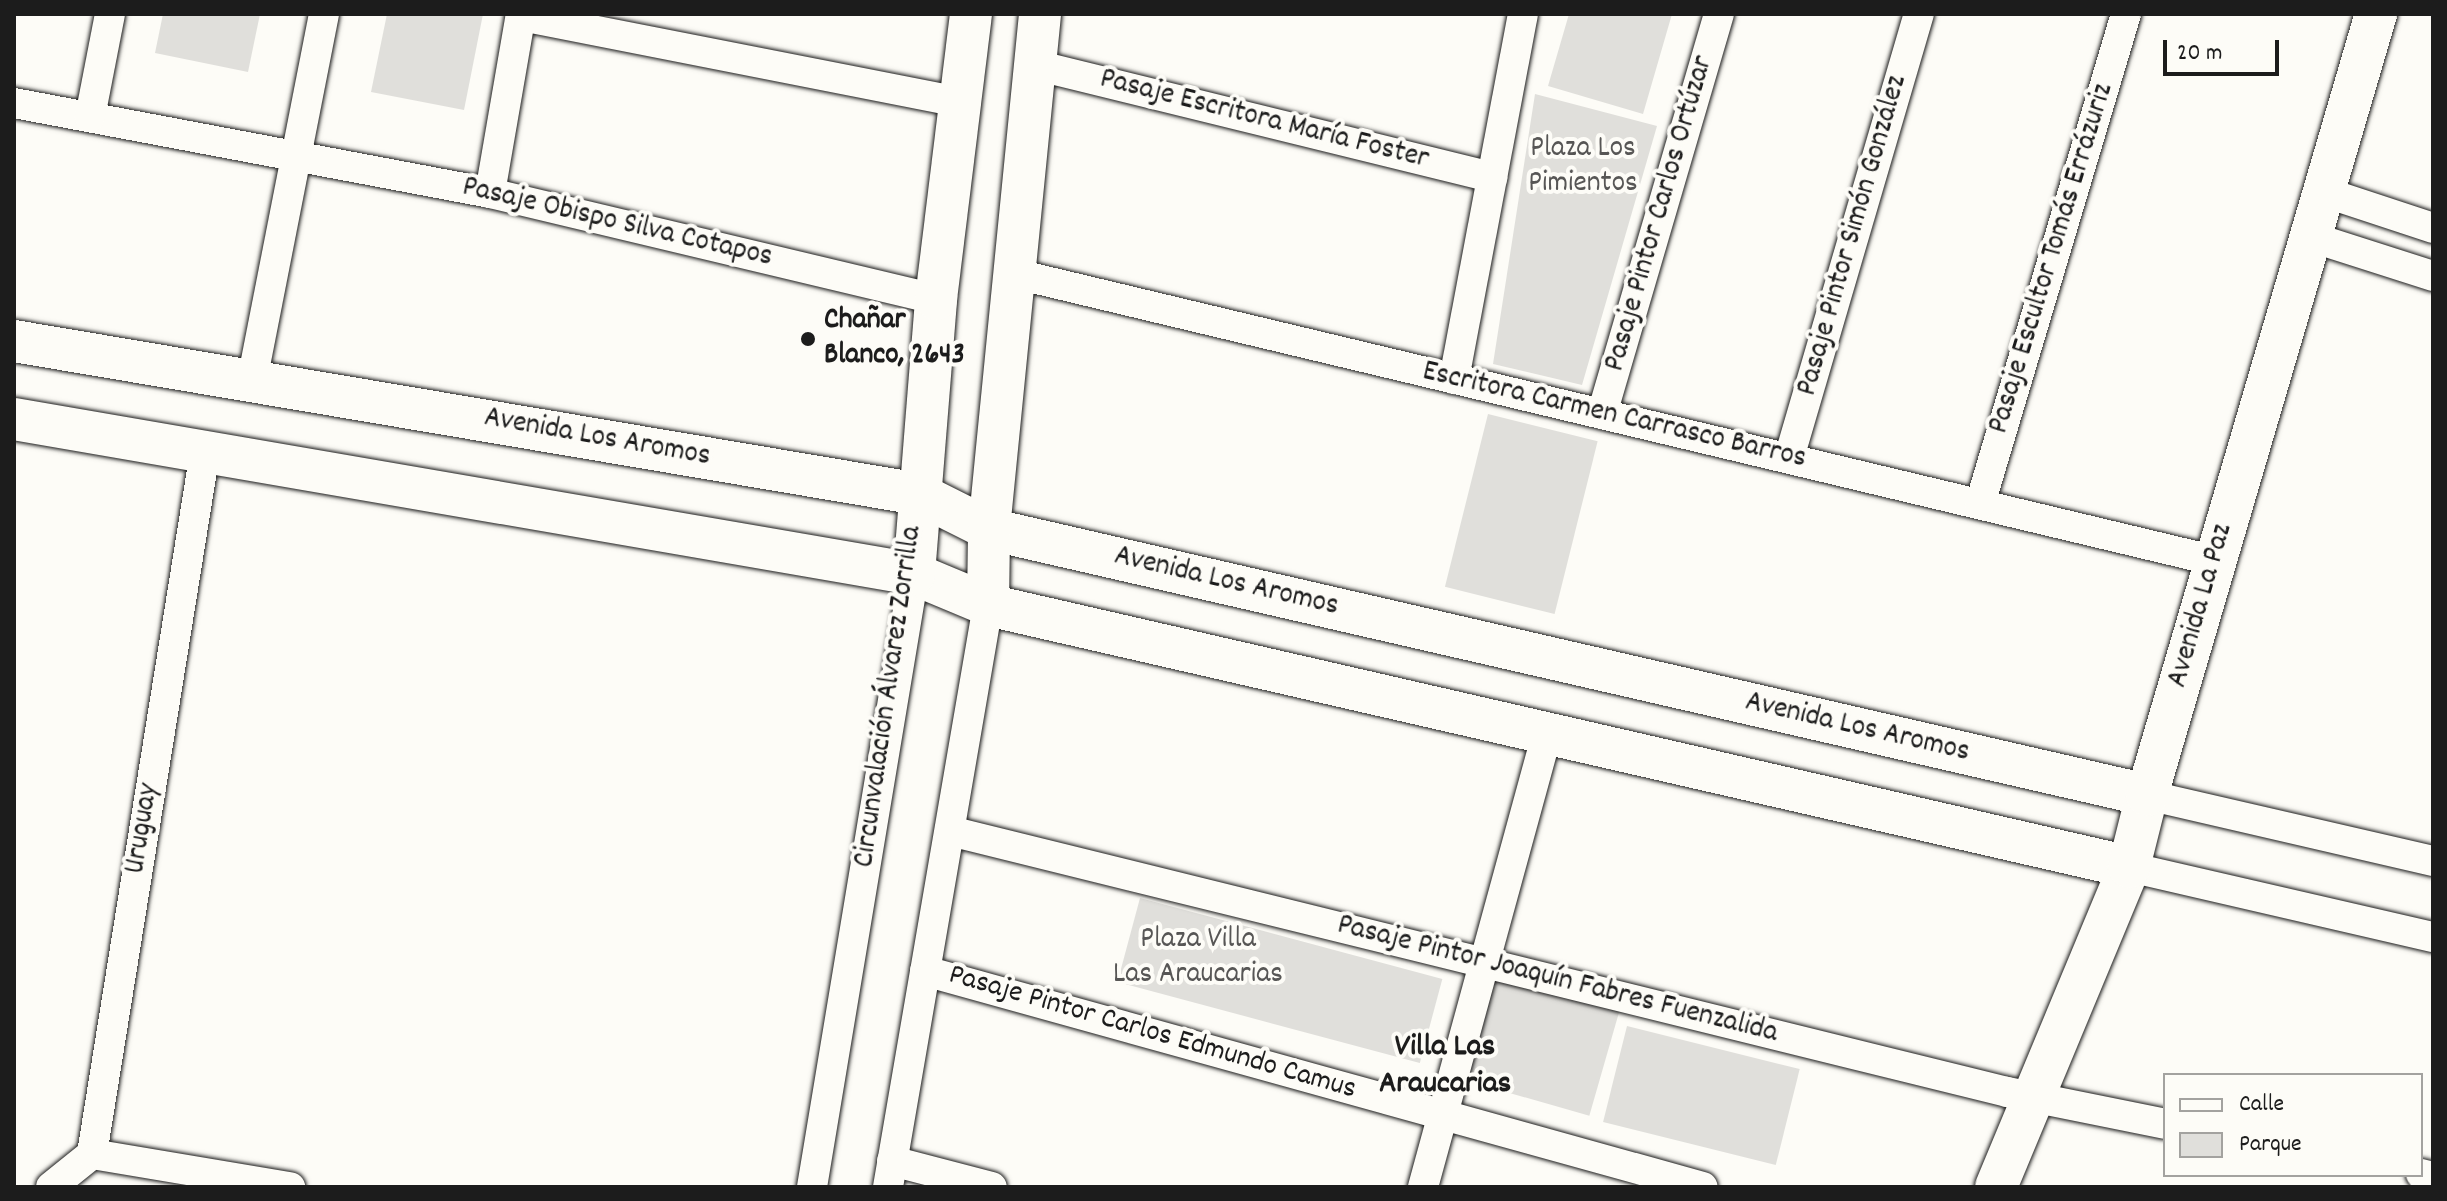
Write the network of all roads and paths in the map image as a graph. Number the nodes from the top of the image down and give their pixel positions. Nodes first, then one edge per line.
1 (110, 14) edge
2 (324, 14) edge
3 (971, 14) edge
4 (1040, 14) edge
5 (1523, 14) edge
6 (1719, 14) edge
7 (1919, 14) edge
8 (2126, 14) edge
9 (2376, 14) edge
10 (521, 15) edge
11 (1035, 65) junction
12 (960, 102) junction
13 (14, 103) edge
14 (90, 117) junction
15 (296, 156) junction
16 (1492, 177) junction
17 (2324, 192) junction
18 (490, 193) junction
19 (2433, 228) edge
20 (2311, 237) junction
21 (1012, 273) junction
22 (2433, 276) edge
23 (936, 299) junction
24 (14, 341) edge
25 (1454, 379) junction
26 (252, 381) junction
27 (1602, 414) junction
28 (14, 419) edge
29 (205, 452) junction
30 (1789, 458) junction
31 (919, 494) junction
32 (1980, 504) junction
33 (989, 529) junction
34 (2216, 561) junction
35 (914, 574) junction
36 (988, 605) junction
37 (1547, 733) junction
38 (2147, 795) junction
39 (950, 831) junction
40 (2433, 861) edge
41 (2129, 867) junction
42 (2433, 937) edge
43 (1481, 963) junction
44 (925, 971) junction
45 (2032, 1098) junction
46 (1441, 1114) junction
47 (2163, 1124) edge
48 (92, 1154) junction
49 (890, 1174) edge
50 (200, 1179) edge
51 (51, 1187) edge
52 (290, 1187) edge
53 (812, 1187) edge
54 (992, 1187) edge
55 (1423, 1187) edge
56 (1703, 1187) edge
57 (1996, 1187) edge

1 - 14 street
2 - 15 street
3 - 12 main road, Circunvalación Álvarez Zorrilla
4 - 11 main road
5 - 16 street
6 - 27 street, Pasaje Pintor Carlos Ortúzar
7 - 30 street, Pasaje Pintor Simón González
8 - 32 street, Pasaje Escultor Tomás Errázuriz
9 - 17 main road, Avenida La Paz
10 - 12 street
10 - 18 street
11 - 16 street, Pasaje Escritora María Foster
11 - 21 main road
12 - 23 main road, Circunvalación Álvarez Zorrilla
13 - 14 street, Pasaje Obispo Silva Cotapos
14 - 15 street, Pasaje Obispo Silva Cotapos
15 - 18 street, Pasaje Obispo Silva Cotapos
15 - 26 street
16 - 25 street
17 - 19 street
17 - 20 main road, Avenida La Paz
18 - 23 street, Pasaje Obispo Silva Cotapos
20 - 22 street
20 - 34 main road, Avenida La Paz
21 - 25 street, Escritora Carmen Carrasco Barros
21 - 33 main road
23 - 31 main road, Circunvalación Álvarez Zorrilla
24 - 26 main road, Avenida Los Aromos
25 - 27 street, Escritora Carmen Carrasco Barros
26 - 31 main road, Avenida Los Aromos
27 - 30 street, Escritora Carmen Carrasco Barros
28 - 29 main road
29 - 35 main road
29 - 48 street, Uruguay
30 - 32 street, Escritora Carmen Carrasco Barros
31 - 33 main road, Avenida Los Aromos
31 - 35 main road, Circunvalación Álvarez Zorrilla
32 - 34 street, Escritora Carmen Carrasco Barros
33 - 36 main road
33 - 38 main road, Avenida Los Aromos
34 - 38 main road, Avenida La Paz
35 - 36 main road
35 - 53 street, Circunvalación Álvarez Zorrilla
36 - 37 main road
36 - 39 street
37 - 41 main road
37 - 43 street
38 - 40 street, Avenida Los Aromos
38 - 41 main road, Avenida La Paz
39 - 43 street, Pasaje Pintor Joaquín Fabres Fuenzalida
39 - 44 street
41 - 42 street
41 - 45 main road, Avenida La Paz
43 - 45 street, Pasaje Pintor Joaquín Fabres Fuenzalida
43 - 46 street
44 - 46 street, Pasaje Pintor Carlos Edmundo Camus
44 - 49 street
45 - 47 street, Pasaje Pintor Joaquín Fabres Fuenzalida
45 - 57 main road, Avenida La Paz
46 - 55 street
46 - 56 street, Pasaje Pintor Carlos Edmundo Camus
48 - 50 street
48 - 51 street
49 - 54 street
50 - 52 street

